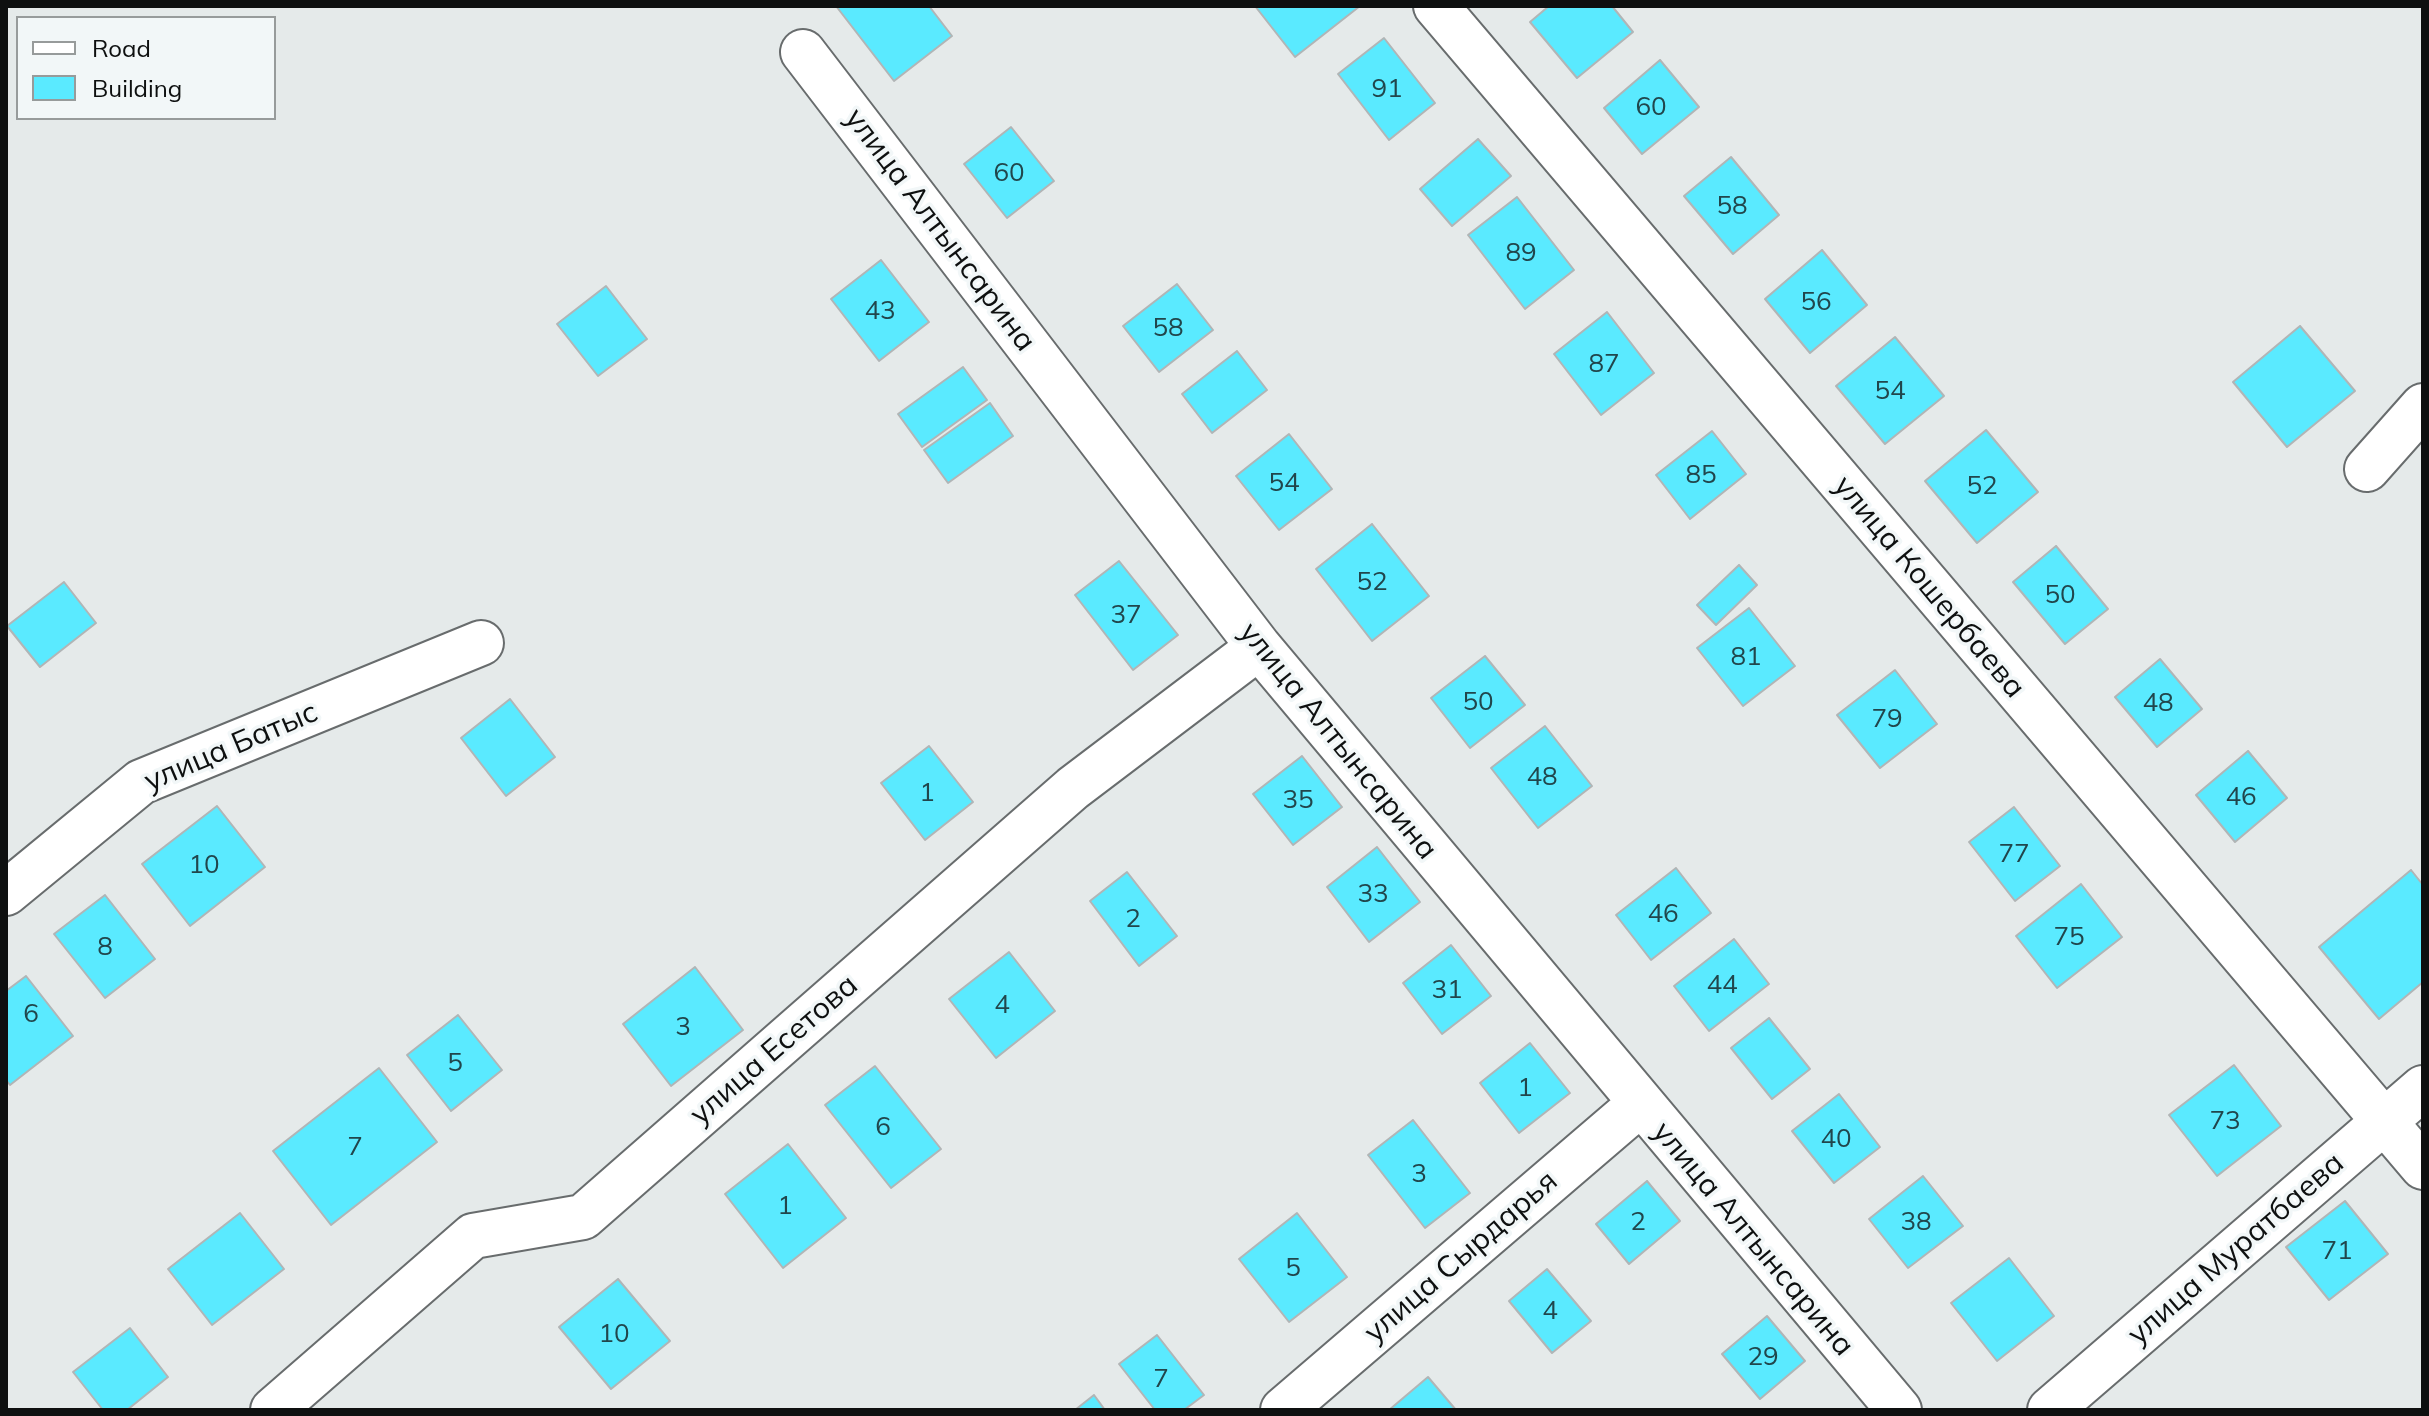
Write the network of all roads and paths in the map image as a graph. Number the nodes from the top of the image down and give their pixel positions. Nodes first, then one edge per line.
1 (1436, 6) edge
2 (803, 52) dead end
3 (2423, 406) edge
4 (2367, 469) dead end
5 (481, 643) dead end
6 (1259, 647) junction
7 (6, 893) edge
8 (2423, 1088) edge
9 (1640, 1104) junction
10 (2384, 1122) junction
11 (2423, 1167) edge
12 (273, 1410) edge
13 (1283, 1410) edge
14 (1899, 1410) edge
15 (2050, 1410) edge

1 - 10 street, улица Кошербаева
2 - 6 street, улица Алтынсарина
3 - 4 street
5 - 7 street, улица Батыс
6 - 9 street, улица Алтынсарина
6 - 12 street, улица Есетова
8 - 10 street, улица Муратбаева
9 - 13 street, улица Сырдарья
9 - 14 street, улица Алтынсарина
10 - 11 street, улица Кошербаева
10 - 15 street, улица Муратбаева

